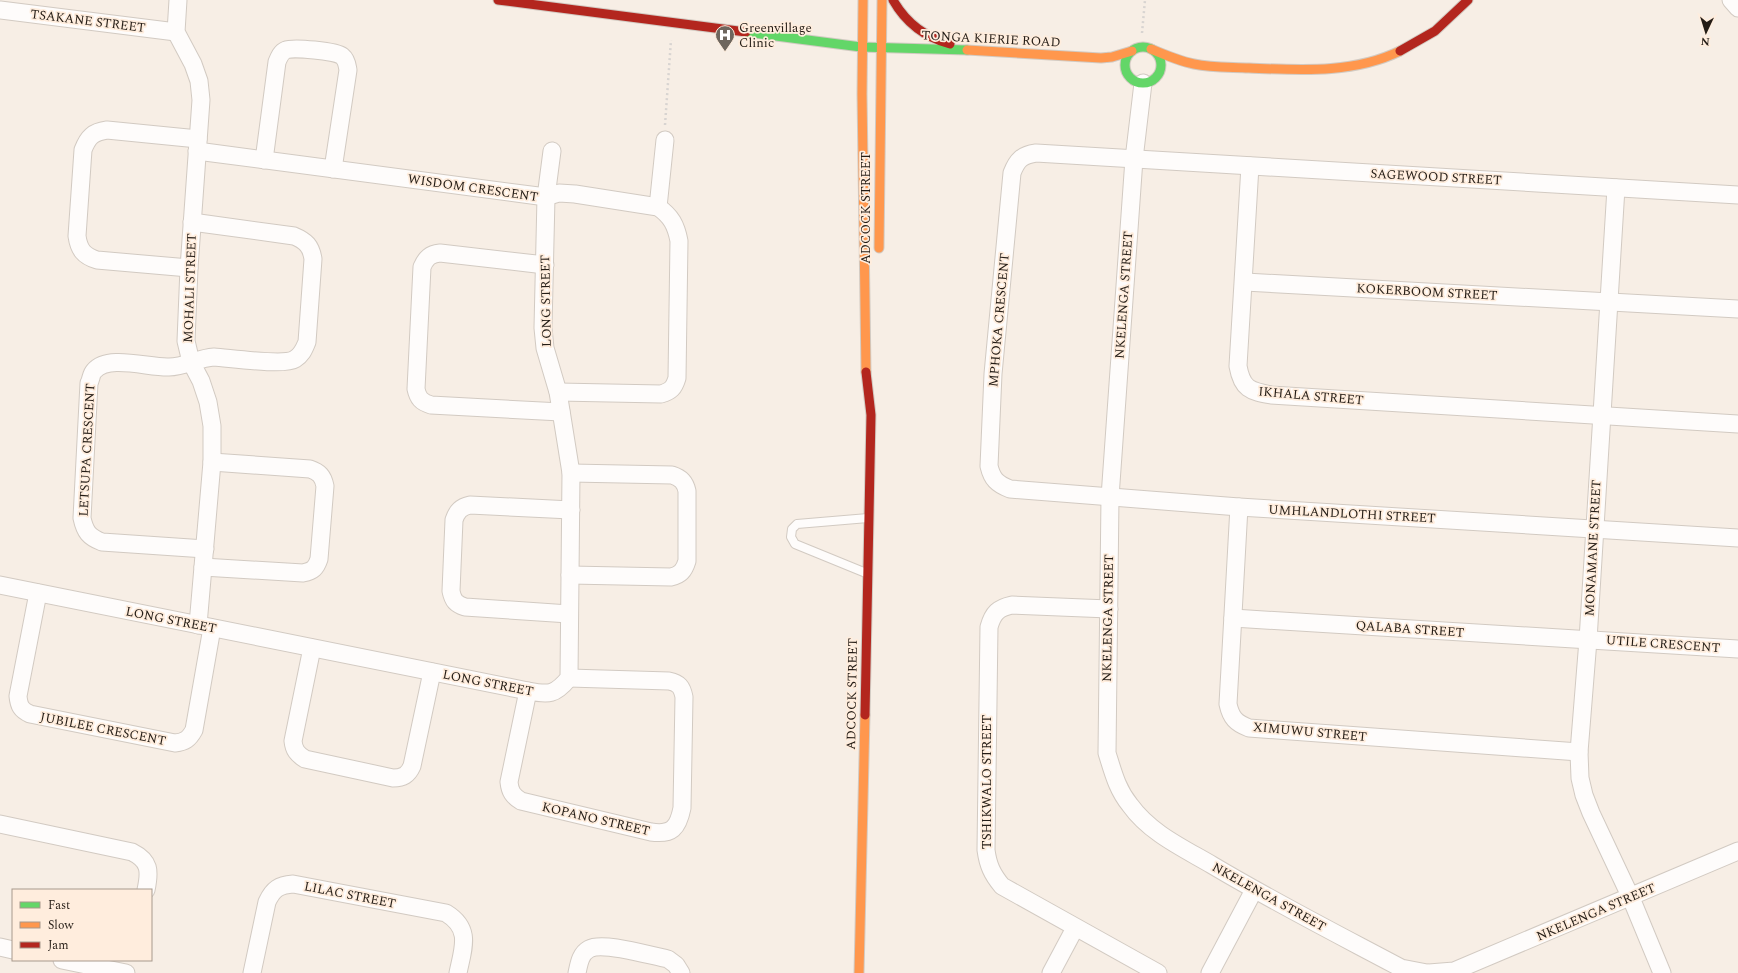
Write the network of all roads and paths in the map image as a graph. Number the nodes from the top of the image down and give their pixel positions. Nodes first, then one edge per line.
1 (178, 0) edge
2 (498, 0) edge
3 (863, 0) edge
4 (882, 0) edge
5 (893, 0) edge
6 (1144, 0) edge
7 (1468, 0) edge
8 (1731, 0) edge
9 (545, 3) edge
10 (1738, 8) edge
11 (0, 10) edge
12 (673, 23) junction
13 (176, 32) junction
14 (861, 47) junction
15 (1141, 47) junction
16 (880, 48) junction
17 (1151, 49) junction
18 (982, 50) junction
19 (1132, 51) junction
20 (1101, 58) junction
21 (1199, 65) junction
22 (1178, 70) dead end
23 (1128, 74) junction
24 (1167, 74) dead end
25 (1147, 82) junction
26 (665, 140) joint
27 (198, 145) junction
28 (552, 151) dead end
29 (1134, 159) junction
30 (264, 160) junction
31 (1250, 166) junction
32 (333, 169) junction
33 (1616, 188) junction
34 (1738, 195) edge
35 (546, 197) junction
36 (658, 207) junction
37 (192, 222) junction
38 (879, 261) dead end
39 (544, 265) junction
40 (189, 268) junction
41 (1244, 282) junction
42 (1609, 302) junction
43 (1738, 309) edge
44 (191, 362) junction
45 (876, 380) dead end
46 (558, 392) junction
47 (561, 412) junction
48 (871, 415) junction
49 (1601, 415) junction
50 (1738, 424) edge
51 (212, 462) junction
52 (571, 473) junction
53 (1110, 497) junction
54 (1239, 507) junction
55 (571, 510) junction
56 (868, 518) junction
57 (1594, 528) junction
58 (1738, 538) edge
59 (205, 549) junction
60 (203, 567) junction
61 (867, 573) junction
62 (570, 575) junction
63 (0, 585) edge
64 (38, 593) junction
65 (1108, 610) junction
66 (570, 614) junction
67 (1233, 618) junction
68 (205, 626) junction
69 (1588, 640) junction
70 (312, 648) junction
71 (1738, 649) edge
72 (432, 672) junction
73 (569, 678) junction
74 (528, 691) junction
75 (1579, 752) junction
76 (0, 824) edge
77 (1738, 851) edge
78 (146, 889) edge
79 (1254, 890) junction
80 (1631, 898) junction
81 (1075, 928) junction
82 (0, 947) edge
83 (12, 950) edge
84 (67, 961) edge
85 (132, 961) edge
86 (126, 973) edge
87 (130, 973) edge
88 (252, 973) edge
89 (458, 973) edge
90 (577, 973) edge
91 (681, 973) edge
92 (859, 973) edge
93 (1051, 973) edge
94 (1158, 973) edge
95 (1210, 973) edge
96 (1428, 973) edge
97 (1662, 973) edge

1 - 13 street
2 - 9 main road, TONGA KIERIE ROAD
3 - 14 main road, ADCOCK STREET
4 - 16 main road, ADCOCK STREET
5 - 18 main road
6 - 15 path
7 - 21 main road
8 - 10 street
9 - 12 main road, TONGA KIERIE ROAD
11 - 13 street, TSAKANE STREET
12 - 14 main road, TONGA KIERIE ROAD
12 - 26 path
13 - 27 street, MOHALI STREET
14 - 16 main road, TONGA KIERIE ROAD
14 - 48 main road, ADCOCK STREET
15 - 17 main road
15 - 19 main road
16 - 18 main road, TONGA KIERIE ROAD
16 - 38 main road, ADCOCK STREET
17 - 21 main road
17 - 25 main road
18 - 20 main road, TONGA KIERIE ROAD
19 - 20 main road, TONGA KIERIE ROAD
19 - 23 main road
20 - 23 main road, TONGA KIERIE ROAD
21 - 22 main road
23 - 25 main road
24 - 25 main road
25 - 29 street, NKELENGA STREET
26 - 36 street
27 - 30 street, WISDOM CRESCENT
27 - 37 street, MOHALI STREET
27 - 40 street, WISDOM CRESCENT
28 - 35 street, LONG STREET
29 - 31 street, SAGEWOOD STREET
29 - 53 street, NKELENGA STREET
29 - 53 street, MPHOKA CRESCENT
30 - 32 street, WISDOM CRESCENT
30 - 32 street
31 - 33 street, SAGEWOOD STREET
31 - 41 street, IKHALA STREET
32 - 35 street, WISDOM CRESCENT
33 - 34 street, SAGEWOOD STREET
33 - 42 street, MONAMANE STREET
35 - 36 street, WISDOM CRESCENT
35 - 39 street, LONG STREET
36 - 46 street
37 - 40 street, MOHALI STREET
37 - 44 street, LETSUPA CRESCENT
39 - 46 street, LONG STREET
39 - 47 street
40 - 44 street, MOHALI STREET
41 - 42 street, KOKERBOOM STREET
41 - 49 street, IKHALA STREET
42 - 43 street, KOKERBOOM STREET
42 - 49 street, MONAMANE STREET
44 - 51 street, MOHALI STREET
44 - 59 street, LETSUPA CRESCENT
45 - 48 main road, ADCOCK STREET
46 - 47 street, LONG STREET
47 - 52 street, LONG STREET
48 - 56 main road, ADCOCK STREET
49 - 50 street, IKHALA STREET
49 - 57 street, MONAMANE STREET
51 - 59 street, MOHALI STREET
51 - 60 street
52 - 55 street, LONG STREET
52 - 62 street
53 - 54 street, UMHLANDLOTHI STREET
53 - 65 street, NKELENGA STREET
54 - 57 street, UMHLANDLOTHI STREET
54 - 67 street, XIMUWU STREET
55 - 62 street, LONG STREET
55 - 66 street
56 - 61 main road, ADCOCK STREET
56 - 61 lane
57 - 58 street
57 - 69 street, MONAMANE STREET
59 - 60 street, MOHALI STREET
60 - 68 street, MOHALI STREET
61 - 92 main road, ADCOCK STREET
62 - 66 street, LONG STREET
63 - 64 street, LONG STREET
64 - 68 street, LONG STREET
64 - 68 street, JUBILEE CRESCENT
65 - 79 street, NKELENGA STREET
65 - 81 street, TSHIKWALO STREET
66 - 73 street, LONG STREET
67 - 69 street, QALABA STREET
67 - 75 street, XIMUWU STREET
68 - 70 street, LONG STREET
69 - 71 street, UTILE CRESCENT
69 - 75 street, MONAMANE STREET
70 - 72 street, LONG STREET
70 - 72 street
72 - 74 street, LONG STREET
73 - 74 street, LONG STREET
73 - 74 street, KOPANO STREET
75 - 80 street, MONAMANE STREET
76 - 78 street
77 - 80 street, NKELENGA STREET
79 - 95 street
79 - 96 street, NKELENGA STREET
80 - 96 street, NKELENGA STREET
80 - 97 street, MONAMANE STREET
81 - 93 street
81 - 94 street, TSHIKWALO STREET
82 - 83 street
84 - 86 street
85 - 87 street
88 - 89 street, LILAC STREET
90 - 91 street

